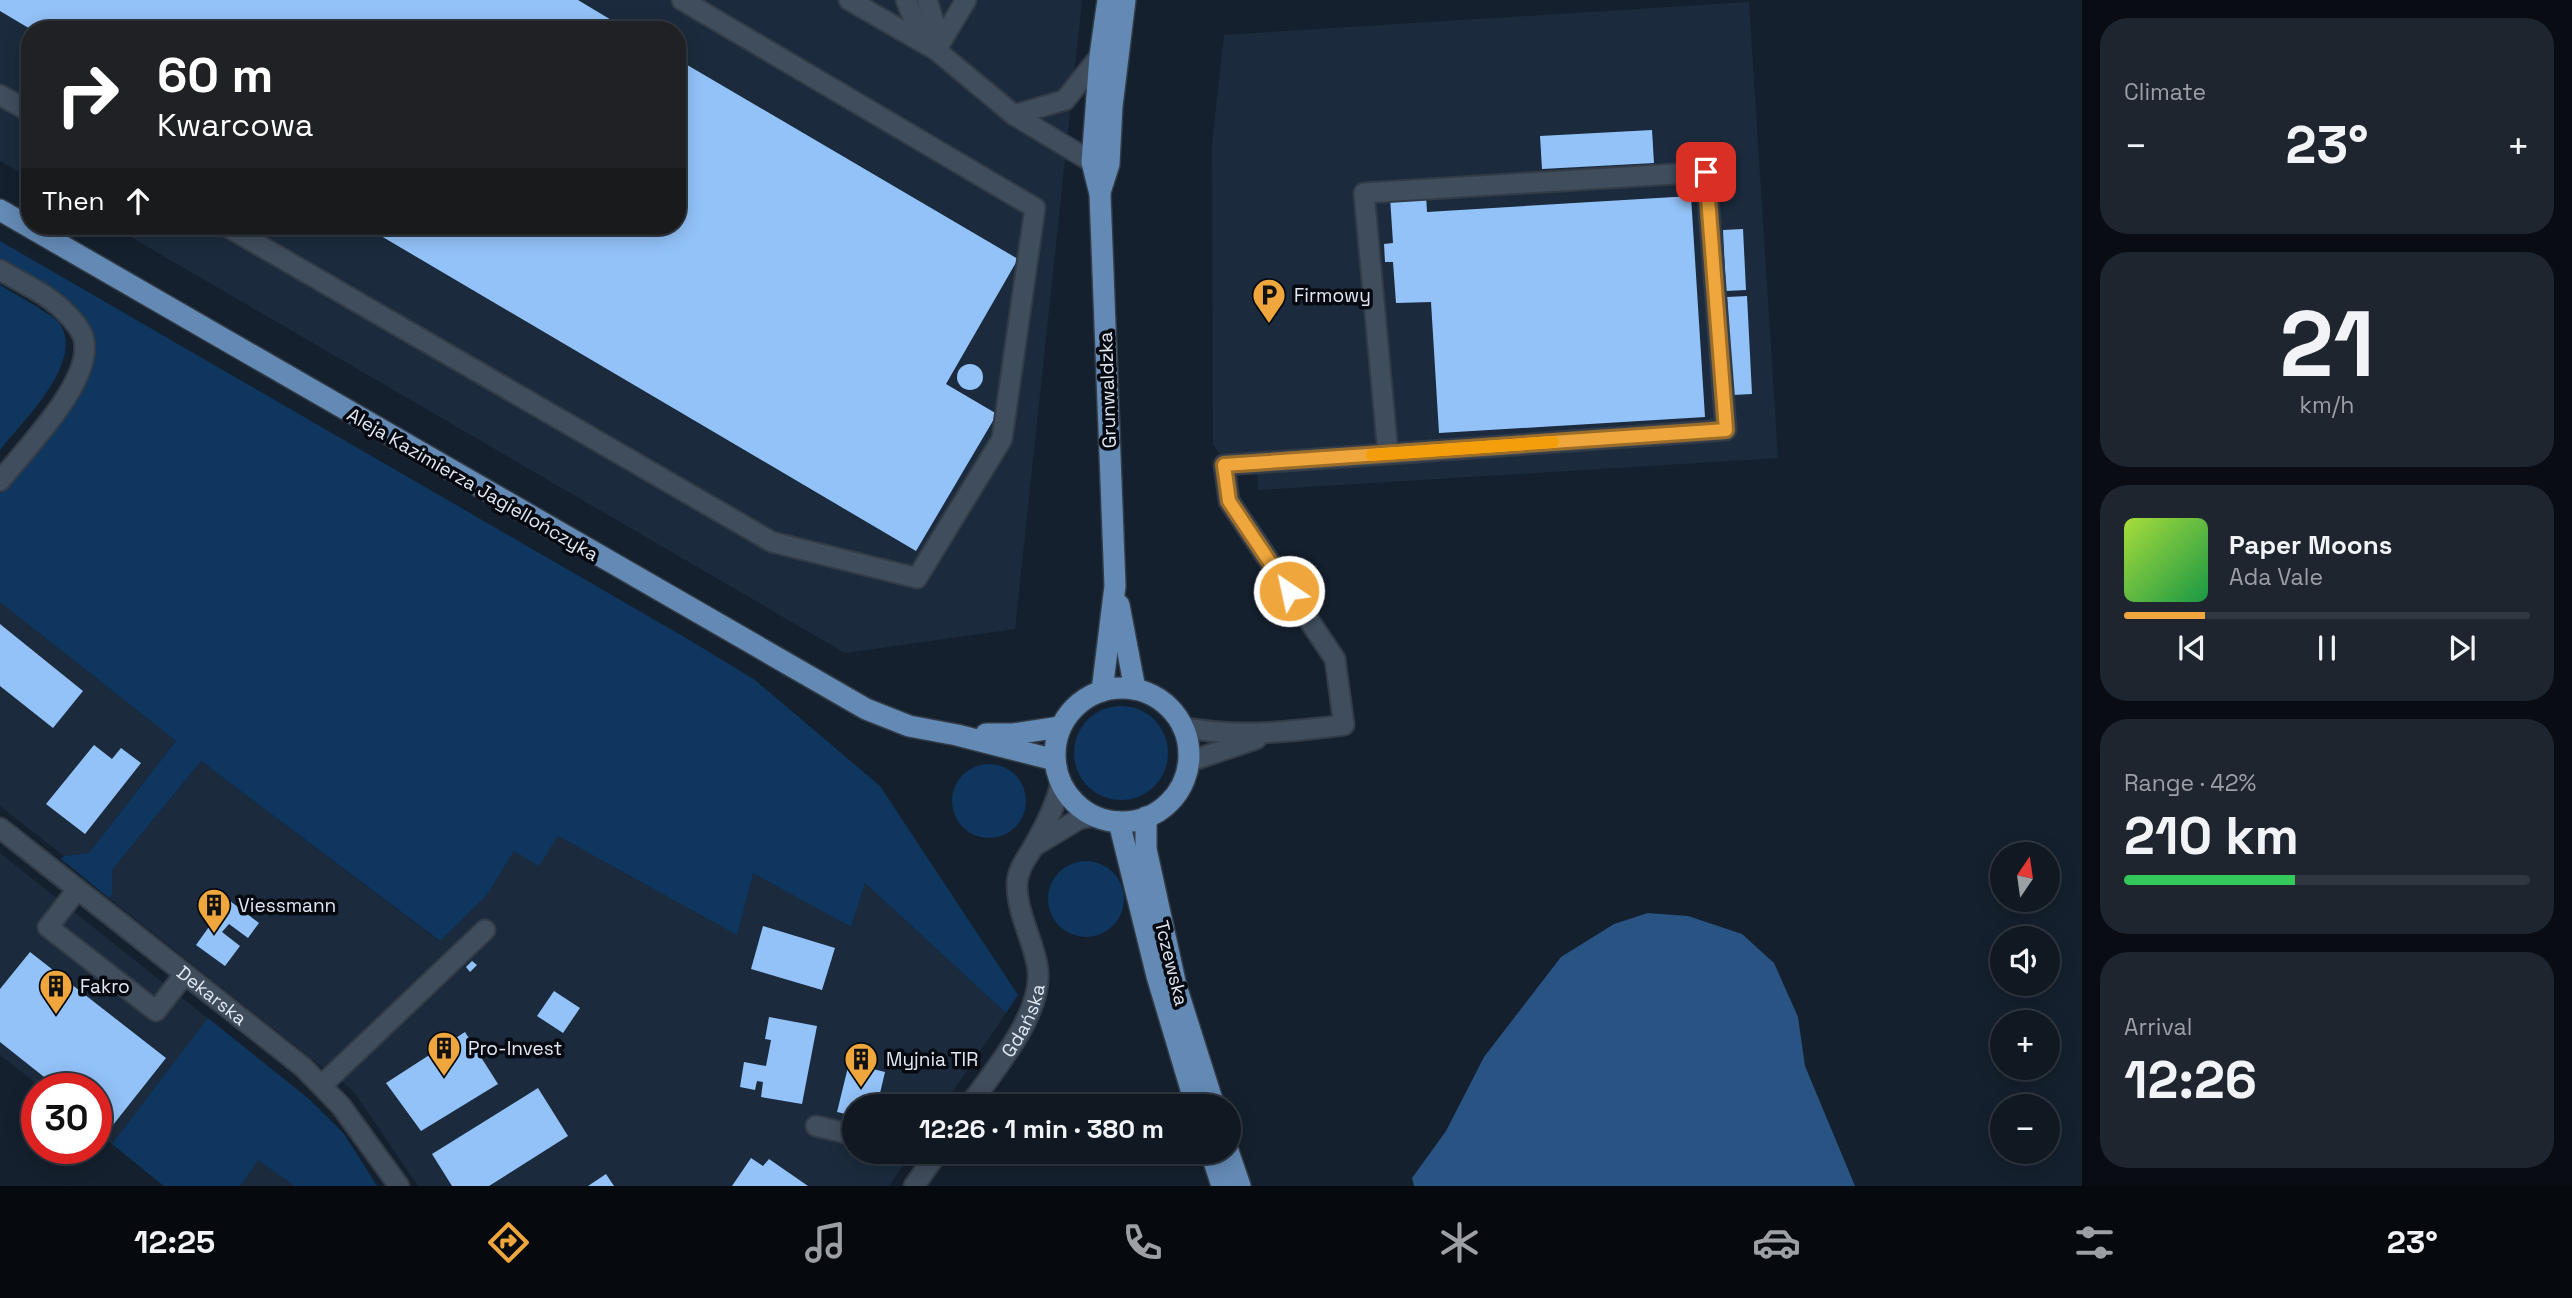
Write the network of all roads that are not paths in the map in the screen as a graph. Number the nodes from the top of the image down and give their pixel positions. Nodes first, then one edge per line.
1 (682, 0) edge
2 (849, 0) edge
3 (906, 0) edge
4 (927, 0) edge
5 (966, 0) edge
6 (1108, 0) edge
7 (1125, 0) edge
8 (936, 50) junction
9 (1100, 56) junction
10 (0, 95) edge
11 (21, 107) edge
12 (1014, 115) junction
13 (1092, 162) junction
14 (1100, 194) junction
15 (0, 210) edge
16 (21, 222) edge
17 (43, 235) edge
18 (242, 235) edge
19 (0, 270) edge
20 (1388, 454) junction
21 (0, 481) edge
22 (1115, 586) junction
23 (1135, 689) junction
24 (1102, 691) junction
25 (1060, 727) junction
26 (1182, 727) junction
27 (1274, 734) junction
28 (957, 735) junction
29 (1055, 760) junction
30 (1188, 762) junction
31 (1061, 783) junction
32 (1095, 816) junction
33 (1146, 817) junction
34 (1119, 822) junction
35 (0, 828) edge
36 (1035, 845) junction
37 (77, 890) junction
38 (485, 930) dead end
39 (184, 975) junction
40 (322, 1085) junction
41 (977, 1094) edge
42 (1192, 1094) edge
43 (1210, 1094) edge
44 (816, 1126) dead end
45 (842, 1132) edge
46 (925, 1164) edge
47 (1215, 1164) edge
48 (1232, 1164) edge
49 (400, 1186) edge
50 (914, 1186) edge
51 (1222, 1186) edge
52 (1240, 1186) edge

1 - 18 street
2 - 8 street
3 - 8 street
4 - 8 street
5 - 8 street
6 - 9 main road, Grunwaldzka
7 - 14 main road, Grunwaldzka
8 - 12 street
9 - 12 street
9 - 13 main road, Grunwaldzka
10 - 11 street
12 - 13 street
13 - 14 main road, Grunwaldzka
14 - 22 main road, Grunwaldzka
15 - 16 main road, Aleja Kazimierza Jagiellończyka
17 - 28 main road, Aleja Kazimierza Jagiellończyka
19 - 21 street
20 - 20 street
20 - 27 street
22 - 23 main road, Grunwaldzka
22 - 24 main road, Grunwaldzka
23 - 24 main road
23 - 26 main road
24 - 25 main road
25 - 28 main road, Aleja Kazimierza Jagiellończyka
25 - 29 main road
26 - 27 street
26 - 30 main road
27 - 30 street
28 - 29 main road, Aleja Kazimierza Jagiellończyka
29 - 31 main road
30 - 33 main road
31 - 32 main road
31 - 36 street, Gdańska
32 - 34 main road
32 - 36 street
33 - 34 main road
33 - 43 main road, Tczewska
34 - 42 main road, Tczewska
35 - 37 street, Dekarska
36 - 41 street, Gdańska
37 - 39 street, Dekarska
37 - 39 street
38 - 40 street
39 - 40 street, Dekarska
40 - 49 street, Dekarska
44 - 45 street
46 - 50 street
47 - 51 main road
48 - 52 main road

